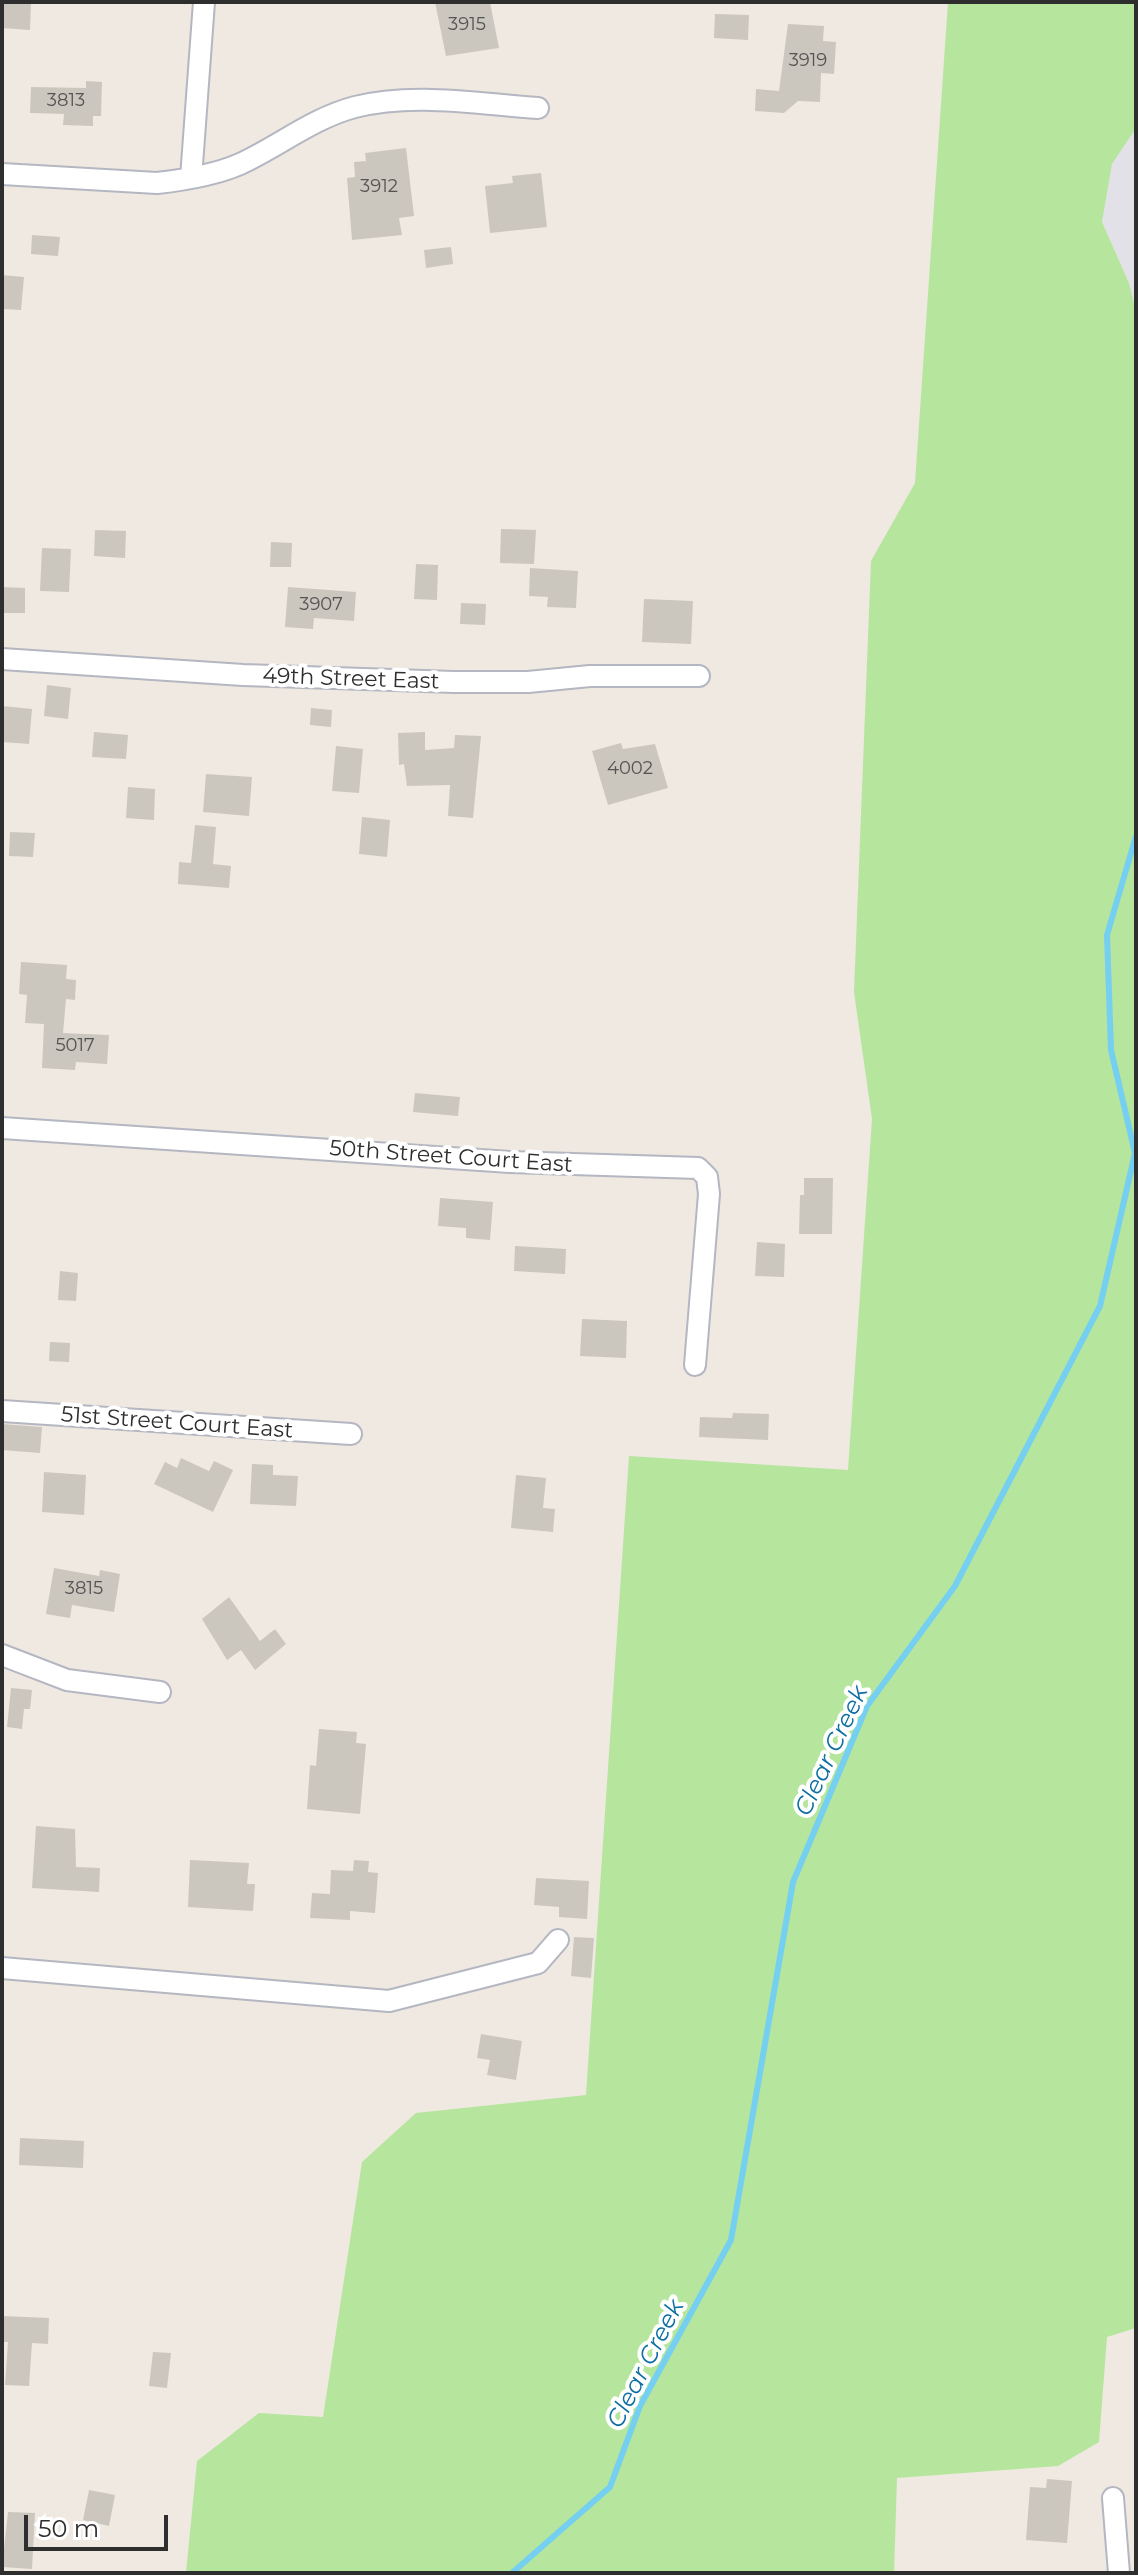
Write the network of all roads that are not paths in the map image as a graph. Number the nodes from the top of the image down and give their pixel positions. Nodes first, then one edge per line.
1 (204, 2) edge
2 (538, 108) dead end
3 (2, 174) edge
4 (191, 178) junction
5 (2, 659) edge
6 (699, 676) dead end
7 (2, 1128) edge
8 (695, 1365) dead end
9 (2, 1411) edge
10 (351, 1434) dead end
11 (2, 1655) edge
12 (160, 1692) dead end
13 (558, 1940) dead end
14 (2, 1968) edge
15 (1113, 2498) dead end
16 (1119, 2573) edge

1 - 4 street
2 - 4 street
3 - 4 street
5 - 6 street, 49th Street East
7 - 8 street, 50th Street Court East
9 - 10 street, 51st Street Court East
11 - 12 street
13 - 14 street
15 - 16 street

